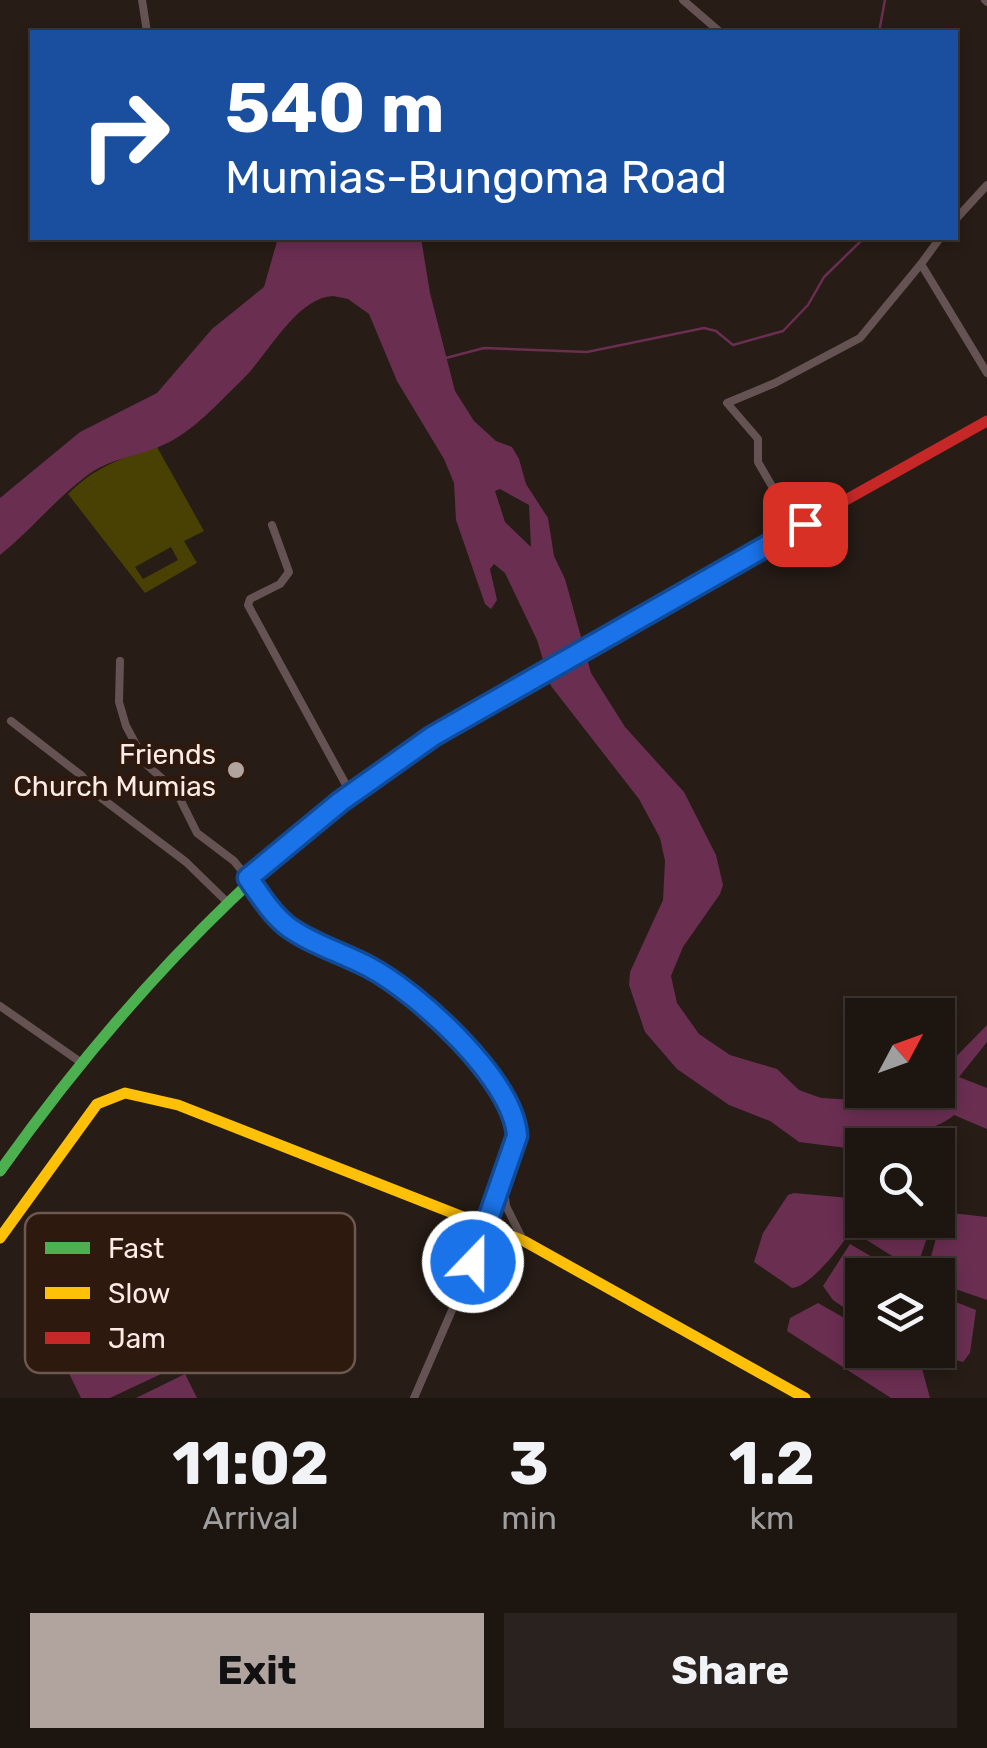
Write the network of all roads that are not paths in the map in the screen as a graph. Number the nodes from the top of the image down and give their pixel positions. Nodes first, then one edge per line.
1 (142, 0) edge
2 (683, 0) edge
3 (147, 30) edge
4 (718, 30) edge
5 (987, 185) edge
6 (958, 217) edge
7 (939, 240) edge
8 (921, 264) junction
9 (987, 373) edge
10 (987, 421) edge
11 (805, 524) junction
12 (272, 526) dead end
13 (120, 661) dead end
14 (11, 721) dead end
15 (351, 794) junction
16 (248, 878) junction
17 (225, 900) junction
18 (0, 1006) edge
19 (80, 1061) junction
20 (0, 1171) edge
21 (503, 1183) junction
22 (488, 1228) junction
23 (0, 1238) edge
24 (524, 1242) junction
25 (414, 1398) edge
26 (804, 1398) edge

1 - 3 street
2 - 4 street
5 - 6 street
7 - 8 street
8 - 9 street
8 - 11 street
10 - 11 main road
11 - 15 main road
12 - 15 street
13 - 16 street
14 - 17 street
15 - 16 main road
16 - 17 main road
16 - 21 street
17 - 19 main road
18 - 19 street
19 - 20 main road
21 - 22 street
21 - 24 street
22 - 23 main road
22 - 24 main road
22 - 25 street
24 - 26 main road

